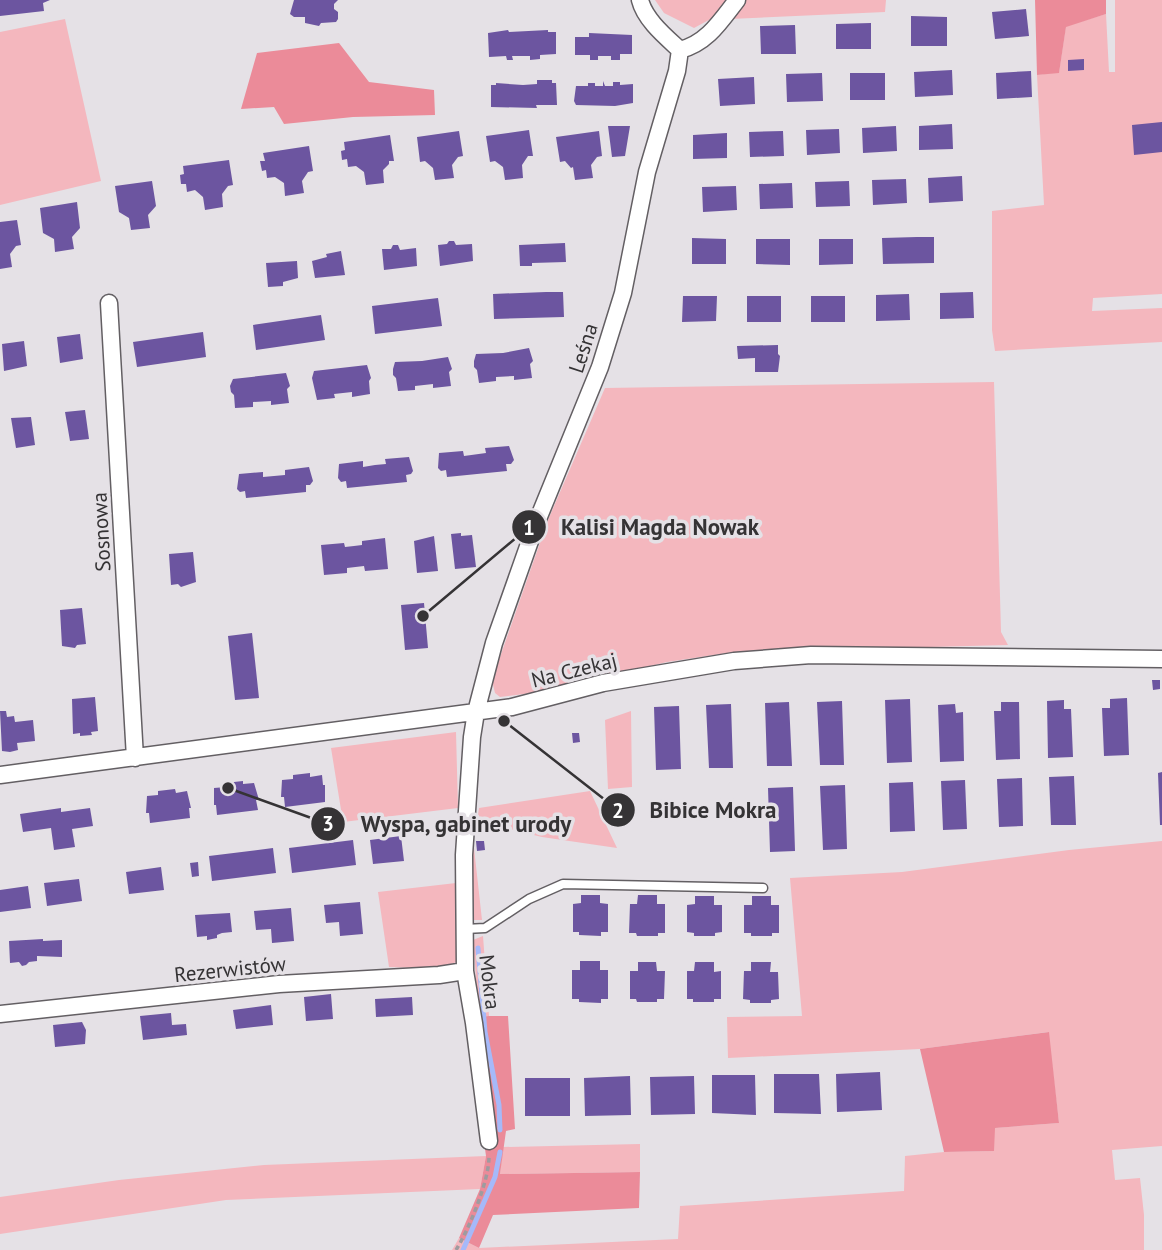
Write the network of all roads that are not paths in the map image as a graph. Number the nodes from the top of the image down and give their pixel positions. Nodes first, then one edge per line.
1 (640, 0) edge
2 (737, 0) edge
3 (680, 50) junction
4 (109, 303) dead end
5 (1162, 659) edge
6 (477, 712) junction
7 (135, 758) junction
8 (0, 775) edge
9 (763, 888) dead end
10 (465, 929) junction
11 (465, 971) junction
12 (0, 1014) edge
13 (488, 1141) road end

1 - 3 street
2 - 3 street
3 - 6 street, Leśna
4 - 7 street, Sosnowa
5 - 6 street, Na Czekaj
6 - 7 street, Na Czekaj
6 - 10 street, Mokra
7 - 8 street, Na Czekaj
9 - 10 lane
10 - 11 street, Mokra
11 - 12 street, Rezerwistów
11 - 13 street, Mokra

